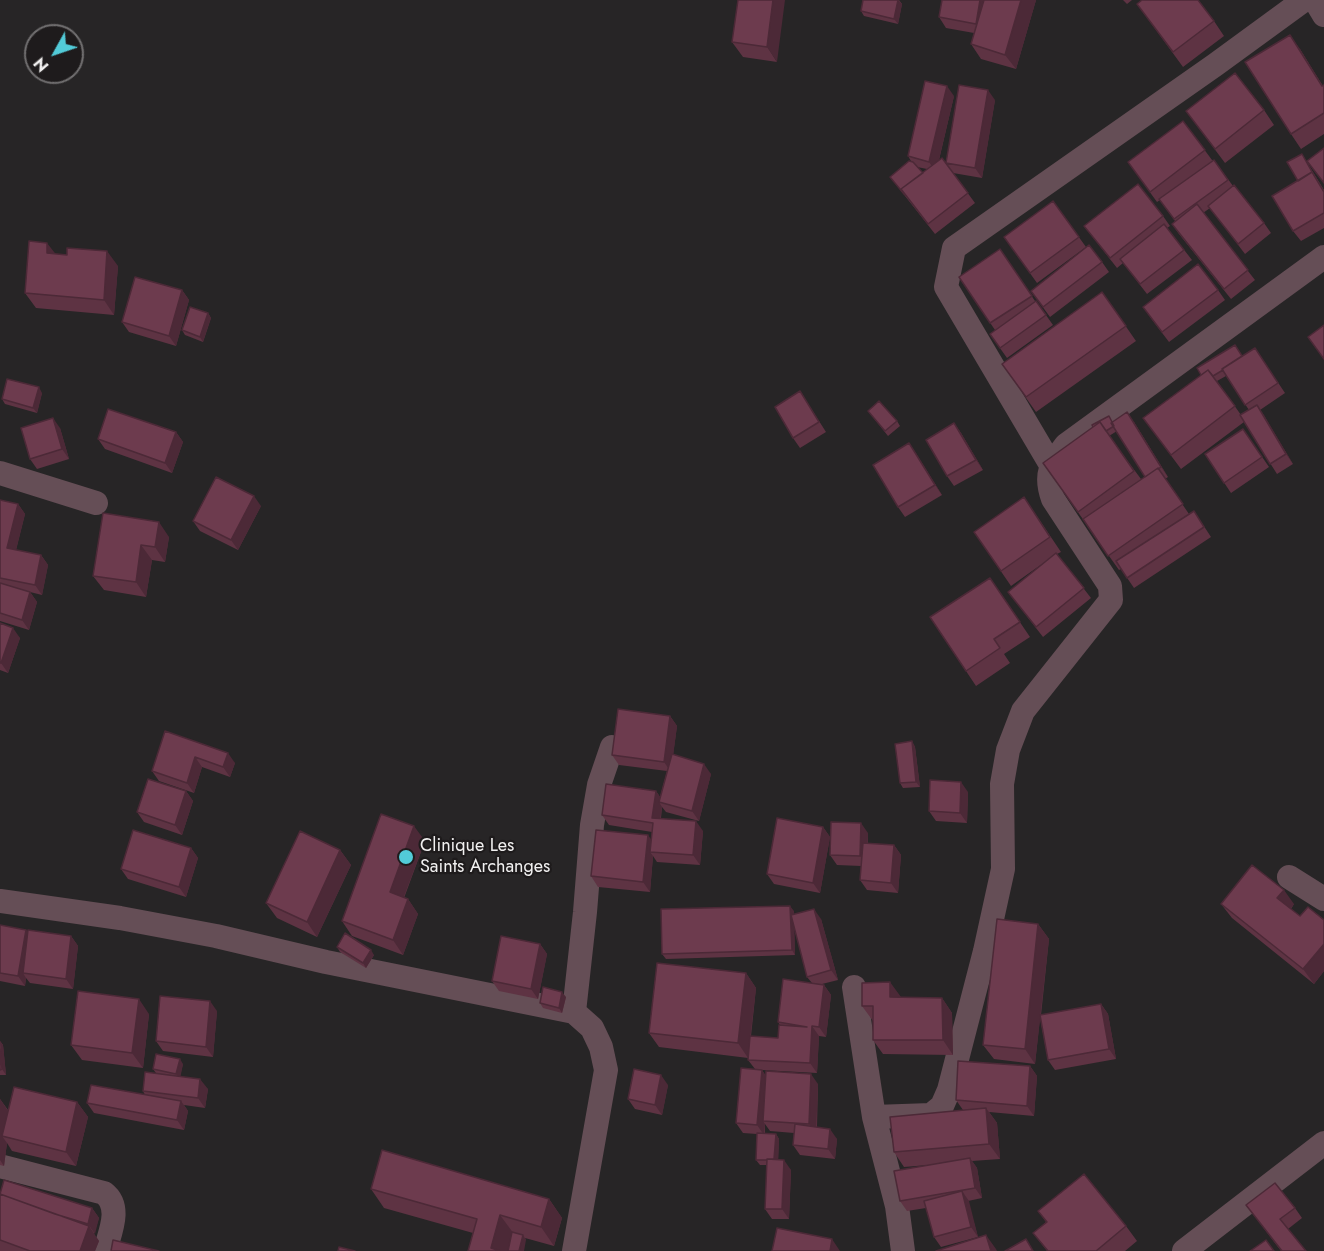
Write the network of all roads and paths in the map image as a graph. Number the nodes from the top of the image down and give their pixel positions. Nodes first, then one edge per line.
1 (1304, 0) edge
2 (1315, 0) edge
3 (1324, 15) edge
4 (1324, 257) edge
5 (1051, 465) junction
6 (0, 473) edge
7 (96, 503) dead end
8 (612, 747) edge
9 (1289, 877) dead end
10 (1324, 899) edge
11 (0, 901) edge
12 (854, 987) dead end
13 (574, 1012) junction
14 (874, 1118) junction
15 (1324, 1143) edge
16 (0, 1166) edge
17 (105, 1251) edge
18 (574, 1251) edge
19 (903, 1251) edge
20 (1184, 1251) edge

1 - 5 street
2 - 3 street
4 - 5 street
5 - 14 street
6 - 7 street
8 - 13 street
9 - 10 street
11 - 13 street
12 - 14 street
13 - 18 street
14 - 19 street
15 - 20 street
16 - 17 street

